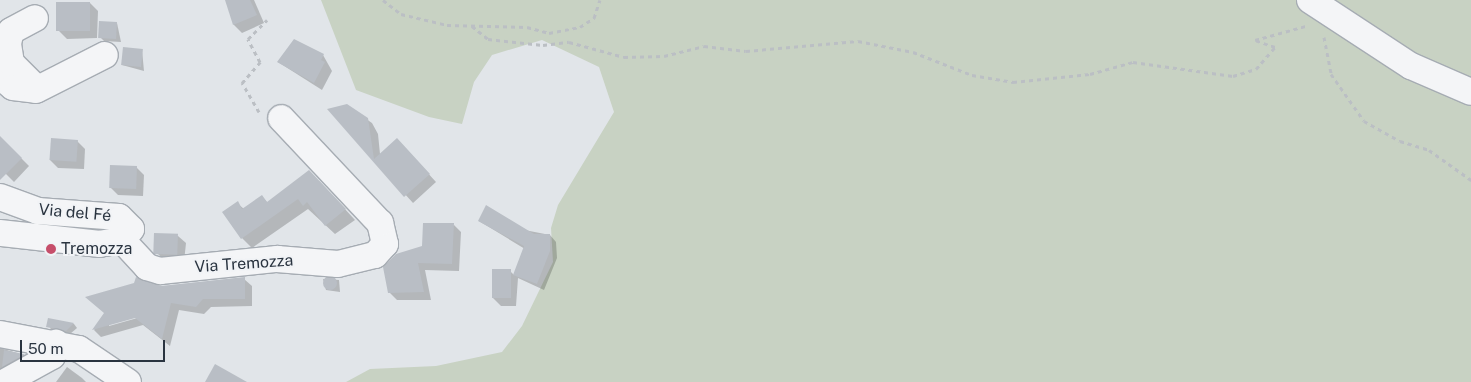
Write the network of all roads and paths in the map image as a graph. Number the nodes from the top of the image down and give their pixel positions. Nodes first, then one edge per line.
1 (383, 0) edge
2 (600, 0) edge
3 (1310, 0) edge
4 (35, 18) dead end
5 (267, 20) dead end
6 (472, 26) junction
7 (1310, 29) dead end
8 (1317, 33) dead end
9 (105, 55) dead end
10 (0, 76) edge
11 (38, 89) junction
12 (1471, 92) edge
13 (281, 118) joint
14 (1471, 180) edge
15 (0, 197) edge
16 (0, 233) edge
17 (122, 240) junction
18 (0, 334) edge
19 (56, 343) junction
20 (6, 382) edge
21 (128, 382) edge

1 - 6 path
2 - 6 path
3 - 12 street
4 - 11 street
5 - 13 path
6 - 7 path
8 - 14 path
9 - 11 street
10 - 11 street
13 - 17 street, Via Tremozza
15 - 17 street, Via del Fé
16 - 17 street
18 - 19 street
19 - 20 street
19 - 21 street

